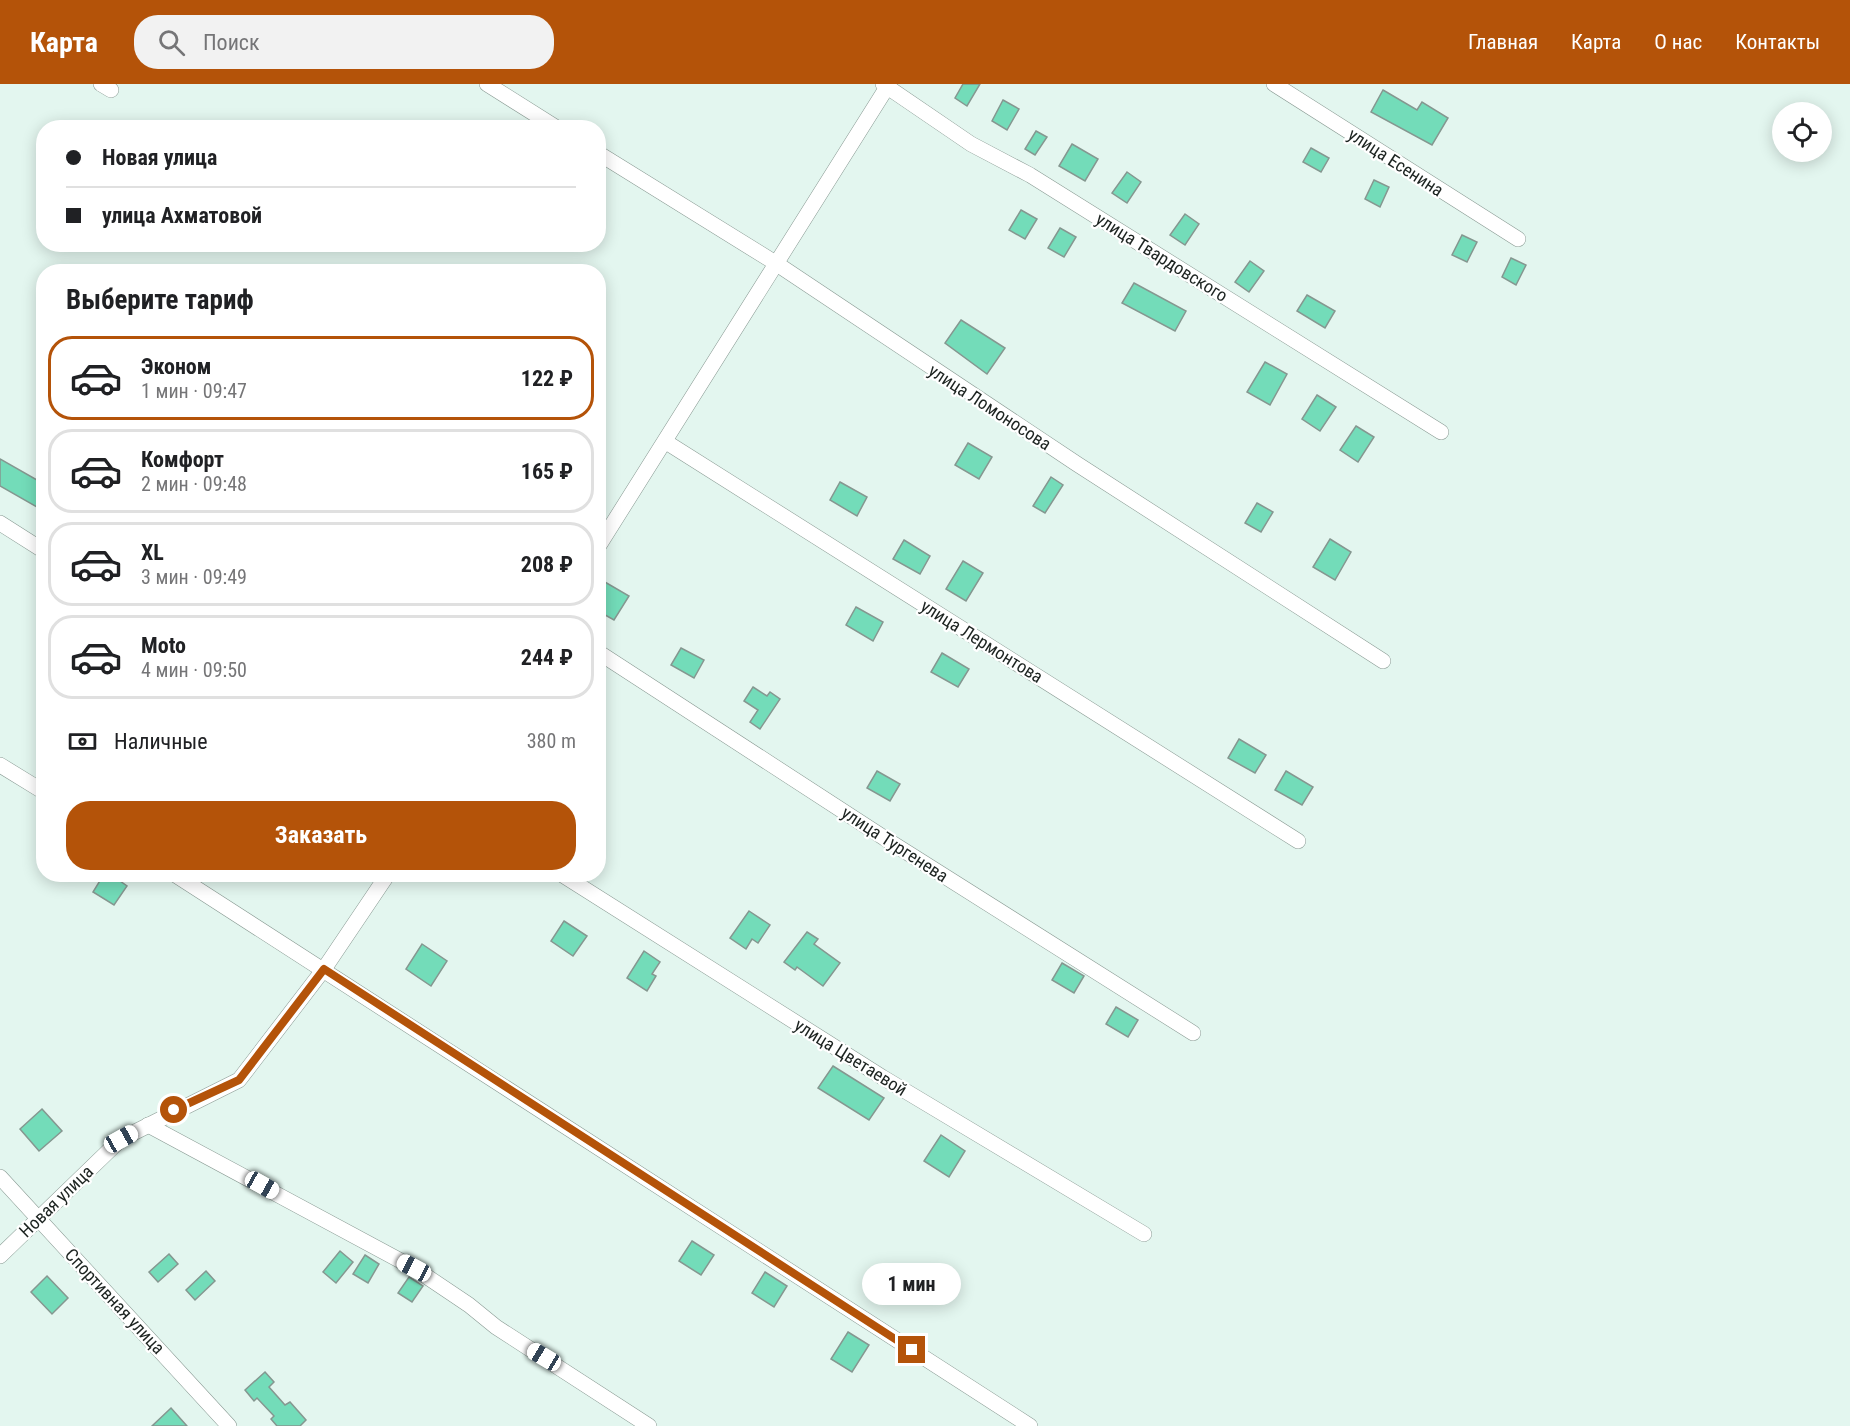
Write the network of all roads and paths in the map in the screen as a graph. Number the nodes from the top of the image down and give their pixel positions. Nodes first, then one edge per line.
1 (487, 84) edge
2 (1274, 84) edge
3 (887, 85) edge
4 (544, 120) edge
5 (606, 158) edge
6 (1518, 239) dead end
7 (777, 264) junction
8 (1441, 432) dead end
9 (666, 442) junction
10 (0, 524) edge
11 (606, 535) edge
12 (36, 546) edge
13 (606, 657) edge
14 (1383, 660) dead end
15 (0, 765) edge
16 (36, 787) edge
17 (1298, 841) dead end
18 (187, 882) edge
19 (383, 882) edge
20 (574, 882) edge
21 (324, 969) junction
22 (1193, 1033) dead end
23 (148, 1125) junction
24 (0, 1177) edge
25 (38, 1217) junction
26 (1144, 1234) dead end
27 (0, 1256) edge
28 (639, 1423) edge
29 (230, 1426) edge
30 (1030, 1426) edge

1 - 4 street
2 - 6 street, улица Есенина
3 - 7 street
3 - 8 street, улица Твардовского
5 - 7 street, улица Ломоносова
7 - 9 street
7 - 14 street, улица Ломоносова
9 - 11 street
9 - 17 street, улица Лермонтова
10 - 12 street
13 - 22 street, улица Тургенева
15 - 16 street
18 - 21 street
19 - 21 street
20 - 26 street, улица Цветаевой
21 - 23 street, Новая улица
21 - 30 street
23 - 25 street, Новая улица
23 - 28 street
24 - 25 street, Спортивная улица
25 - 27 street, Новая улица
25 - 29 street, Спортивная улица

